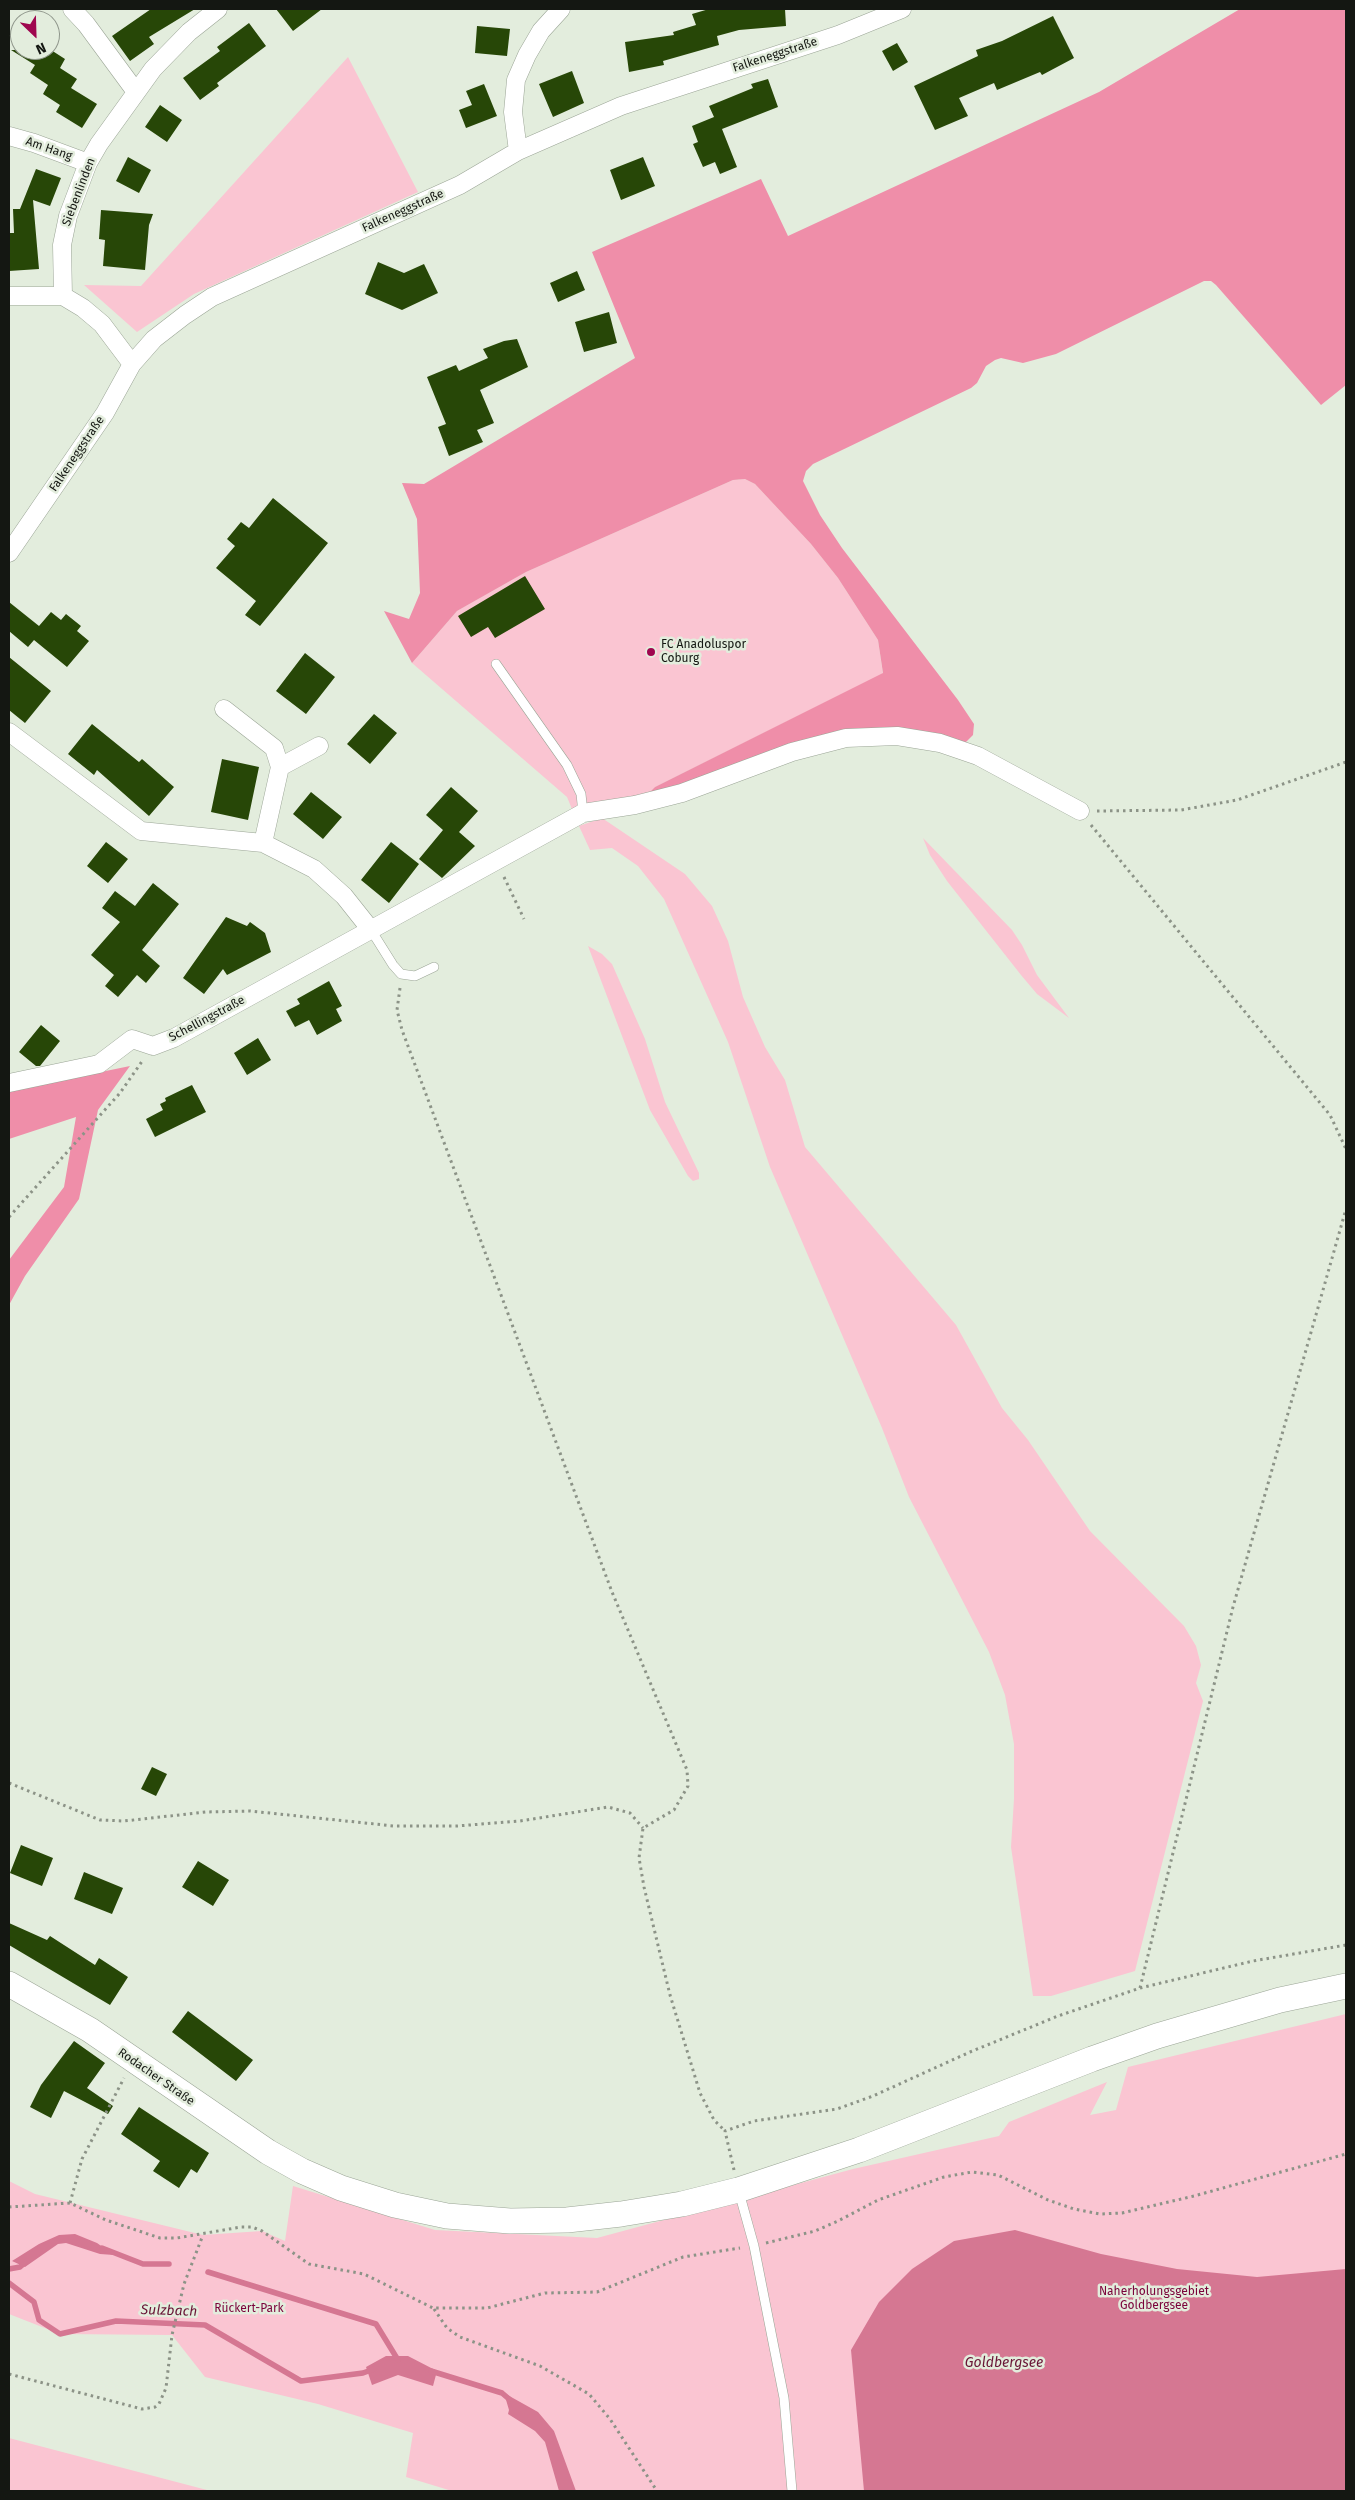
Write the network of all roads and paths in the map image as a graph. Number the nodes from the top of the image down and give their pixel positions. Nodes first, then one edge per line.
1 (72, 9) edge
2 (218, 9) edge
3 (561, 9) edge
4 (902, 9) edge
5 (136, 92) junction
6 (9, 136) edge
7 (518, 152) junction
8 (88, 163) junction
9 (9, 296) edge
10 (63, 296) junction
11 (132, 364) junction
12 (9, 553) edge
13 (496, 664) dead end
14 (224, 709) dead end
15 (9, 732) edge
16 (320, 746) dead end
17 (1346, 762) edge
18 (280, 767) junction
19 (1080, 811) junction
20 (583, 813) junction
21 (263, 844) junction
22 (507, 855) junction
23 (524, 919) dead end
24 (371, 930) junction
25 (434, 967) dead end
26 (401, 974) junction
27 (153, 1046) junction
28 (9, 1083) edge
29 (1346, 1150) edge
30 (1346, 1209) edge
31 (9, 1217) edge
32 (9, 1783) edge
33 (643, 1828) junction
34 (1346, 1945) edge
35 (9, 1984) edge
36 (1346, 1986) edge
37 (1140, 1988) junction
38 (132, 2061) junction
39 (725, 2131) junction
40 (1346, 2154) edge
41 (738, 2190) junction
42 (70, 2203) junction
43 (9, 2206) edge
44 (203, 2235) junction
45 (754, 2246) junction
46 (433, 2308) junction
47 (9, 2374) edge
48 (657, 2491) edge
49 (792, 2491) edge

1 - 5 street
2 - 5 street, Siebenlinden
3 - 7 street
4 - 7 street, Falkeneggstraße
5 - 8 street, Siebenlinden
6 - 8 street, Am Hang
7 - 11 street, Falkeneggstraße
8 - 10 street, Siebenlinden
9 - 10 street
10 - 11 street
11 - 12 street, Falkeneggstraße
13 - 20 lane
14 - 18 street
15 - 21 street
16 - 18 street
17 - 19 path
18 - 21 street
19 - 20 street, Schellingstraße
19 - 29 path
20 - 22 street, Schellingstraße
21 - 24 street
22 - 23 path
22 - 24 street, Schellingstraße
24 - 26 lane
24 - 27 street, Schellingstraße
25 - 26 lane
26 - 33 path
27 - 28 street, Schellingstraße
27 - 31 path
30 - 37 path
32 - 33 path
33 - 39 path
34 - 37 path
35 - 38 street, Rodacher Straße
36 - 41 street, Rodacher Straße
37 - 39 path
38 - 41 street, Rodacher Straße
38 - 42 path
39 - 41 path
40 - 45 path
41 - 45 lane
42 - 43 path
42 - 44 path
44 - 46 path
44 - 47 path
45 - 46 path
45 - 49 lane
46 - 48 path

